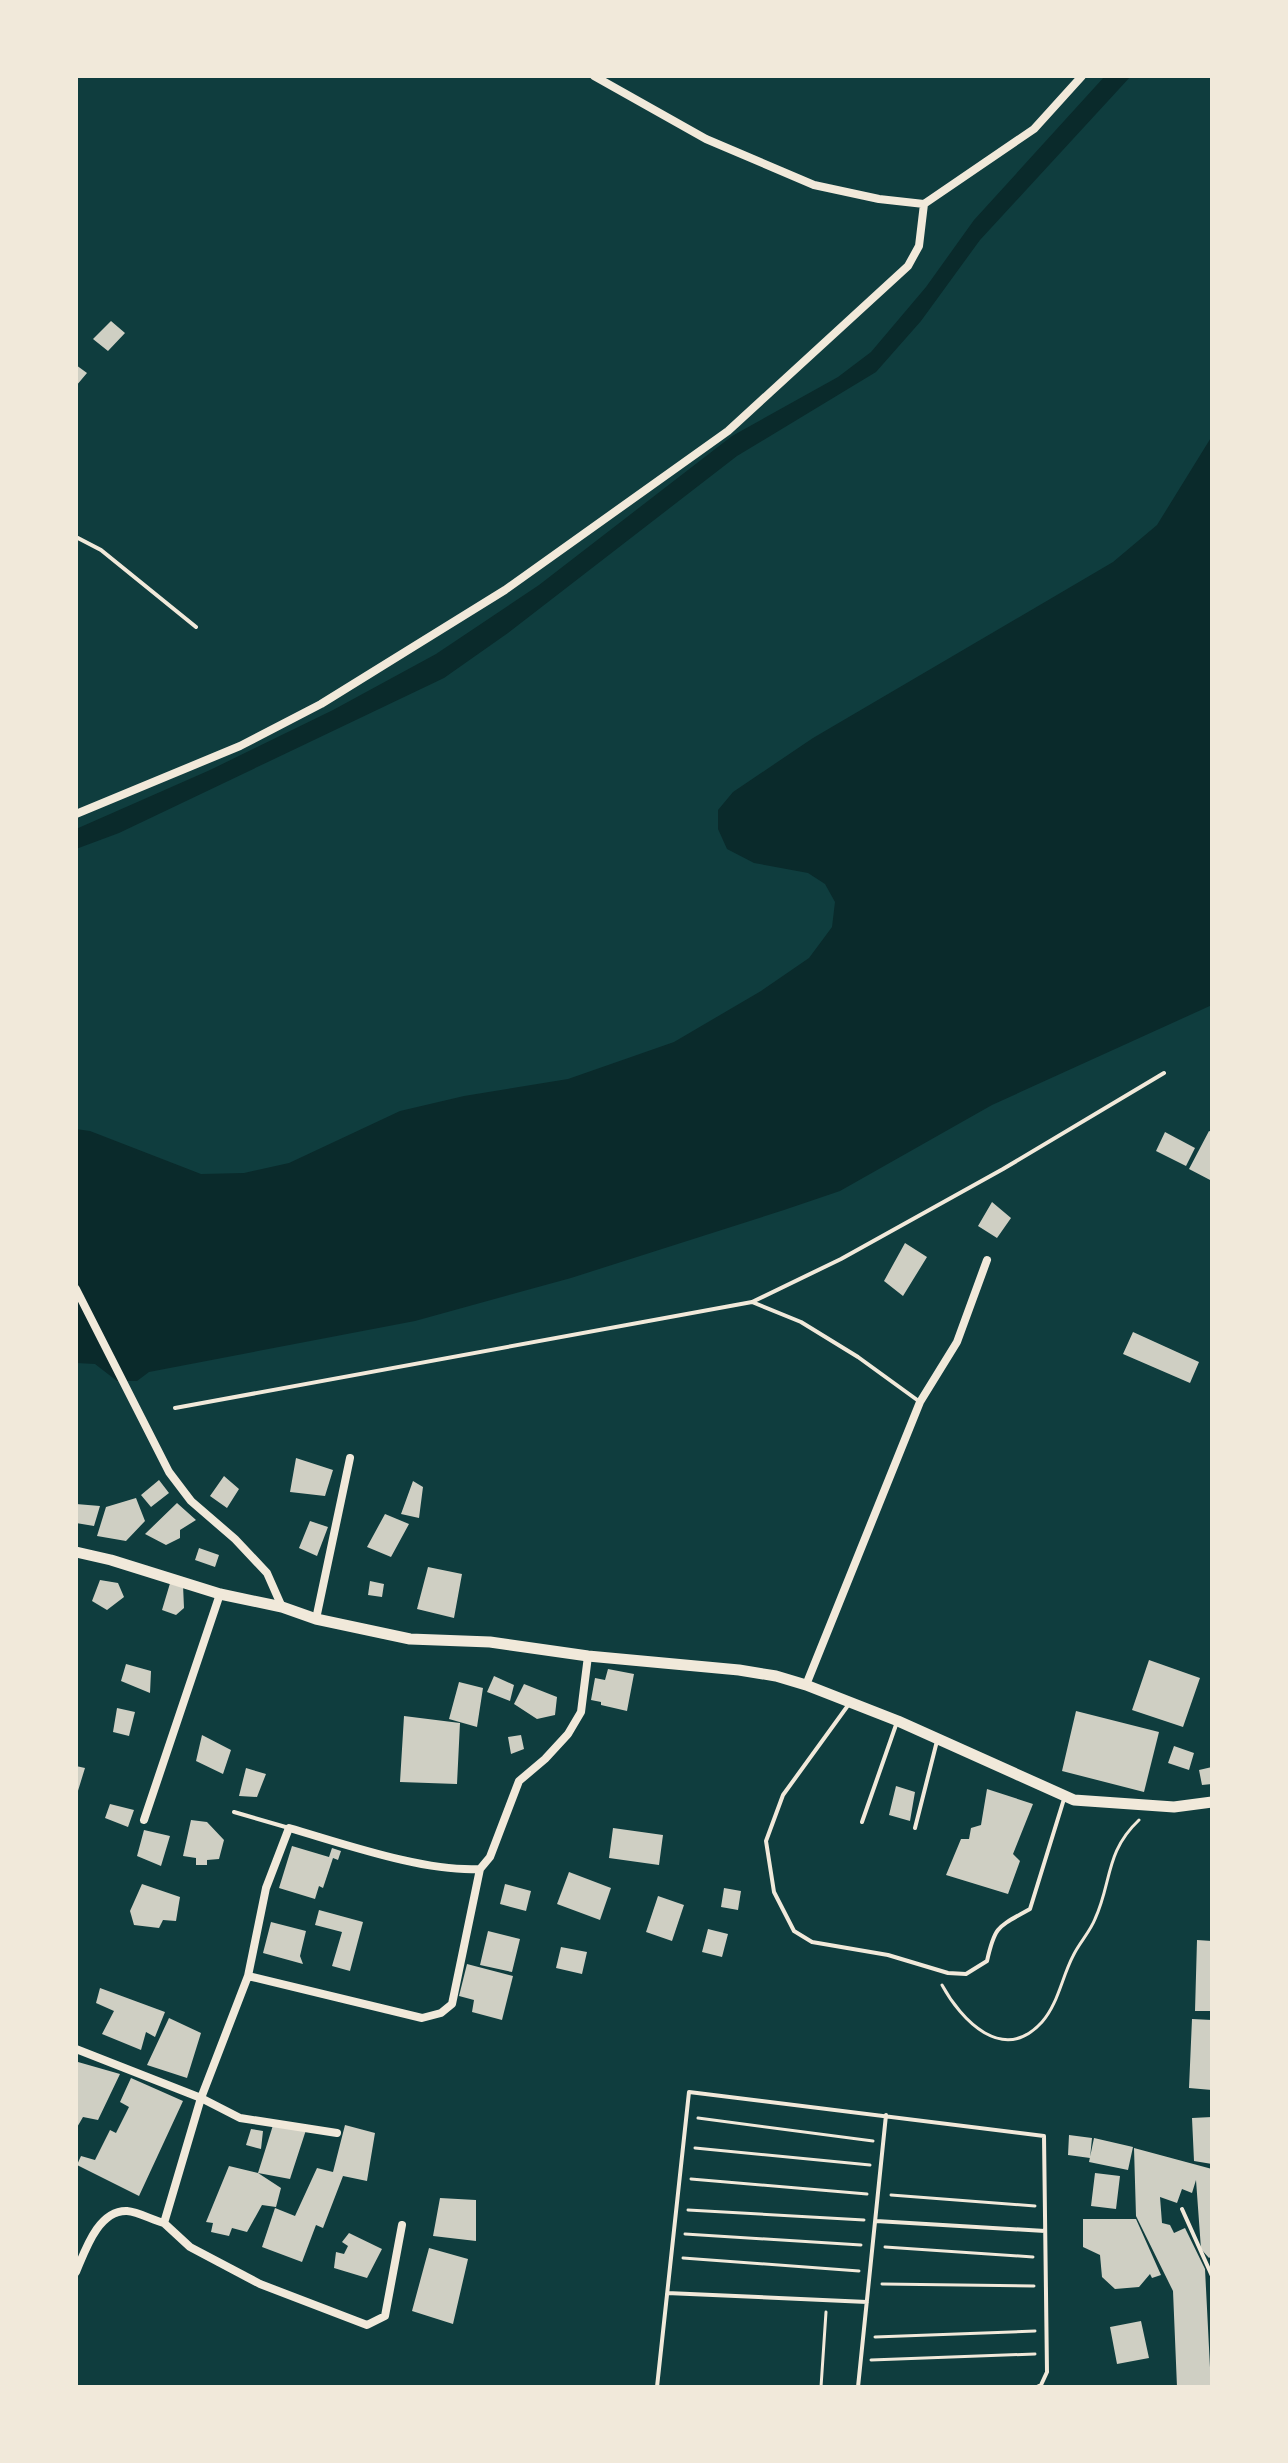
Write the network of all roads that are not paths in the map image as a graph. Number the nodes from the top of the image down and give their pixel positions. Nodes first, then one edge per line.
1 (594, 76) edge
2 (1082, 76) edge
3 (924, 204) junction
4 (76, 537) edge
5 (196, 627) dead end
6 (76, 814) edge
7 (1164, 1073) dead end
8 (987, 1260) dead end
9 (76, 1289) edge
10 (752, 1302) junction
11 (920, 1402) junction
12 (175, 1408) dead end
13 (350, 1458) dead end
14 (76, 1552) edge
15 (220, 1594) junction
16 (282, 1607) junction
17 (316, 1619) junction
18 (588, 1656) junction
19 (806, 1685) junction
20 (850, 1702) junction
21 (898, 1721) junction
22 (938, 1740) junction
23 (1065, 1796) junction
24 (1212, 1802) edge
25 (234, 1812) dead end
26 (144, 1820) dead end
27 (862, 1822) dead end
28 (289, 1828) junction
29 (915, 1828) dead end
30 (480, 1869) junction
31 (248, 1976) junction
32 (76, 2049) edge
33 (201, 2098) junction
34 (886, 2115) junction
35 (337, 2133) dead end
36 (1182, 2209) dead end
37 (876, 2221) junction
38 (164, 2223) junction
39 (402, 2225) dead end
40 (1045, 2231) junction
41 (76, 2272) edge
42 (1212, 2276) edge
43 (667, 2293) junction
44 (867, 2302) junction
45 (657, 2387) edge
46 (858, 2387) edge
47 (1037, 2387) edge

1 - 3 street
2 - 3 street
3 - 6 street
4 - 5 lane
7 - 10 lane
8 - 11 street
9 - 16 street
10 - 11 lane
10 - 12 lane
11 - 19 street
13 - 17 street
14 - 15 street
15 - 16 street
15 - 26 street
16 - 17 street
17 - 18 street
18 - 19 street
18 - 30 street
19 - 20 street
20 - 21 street
20 - 23 lane
21 - 22 street
21 - 27 lane
22 - 23 street
22 - 29 lane
23 - 24 street
25 - 28 lane
28 - 30 street
28 - 31 street
30 - 31 street
31 - 33 street
32 - 33 street
33 - 35 street
33 - 38 street
34 - 37 lane
34 - 40 lane
34 - 43 lane
36 - 42 lane
37 - 40 lane
37 - 44 lane
38 - 39 street
38 - 41 street
40 - 47 lane
43 - 44 lane
43 - 45 lane
44 - 46 lane

